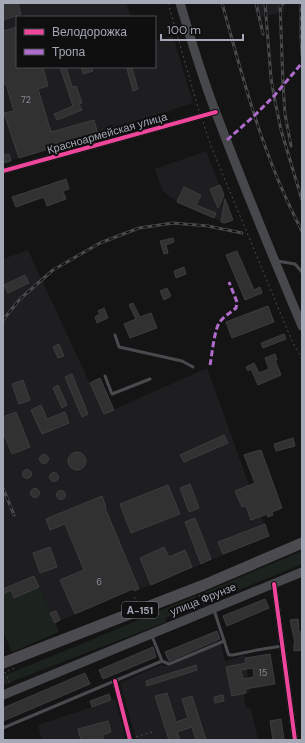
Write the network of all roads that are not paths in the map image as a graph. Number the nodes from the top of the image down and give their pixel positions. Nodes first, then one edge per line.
1 (180, 3) edge
2 (216, 112) junction
3 (3, 171) edge
4 (275, 261) junction
5 (302, 272) edge
6 (302, 326) edge
7 (114, 335) dead end
8 (193, 367) dead end
9 (105, 376) dead end
10 (150, 379) dead end
11 (302, 543) edge
12 (302, 572) edge
13 (274, 584) junction
14 (213, 608) junction
15 (151, 633) junction
16 (224, 641) junction
17 (282, 646) junction
18 (162, 661) junction
19 (4, 668) edge
20 (115, 681) junction
21 (3, 695) edge
22 (3, 728) edge
23 (130, 739) edge
24 (295, 740) edge

1 - 2 main road
2 - 3 street, Красноармейская улица
2 - 4 main road
4 - 5 lane
4 - 6 main road
7 - 8 lane
9 - 10 lane
11 - 19 highway, А-151
12 - 13 main road, улица Фрунзе
13 - 14 main road, улица Фрунзе
13 - 17 street
14 - 15 main road, улица Фрунзе
14 - 16 lane
15 - 18 lane
15 - 21 main road, улица Фрунзе
16 - 17 lane
16 - 18 lane
17 - 24 street
18 - 20 lane
20 - 22 lane
20 - 23 street

